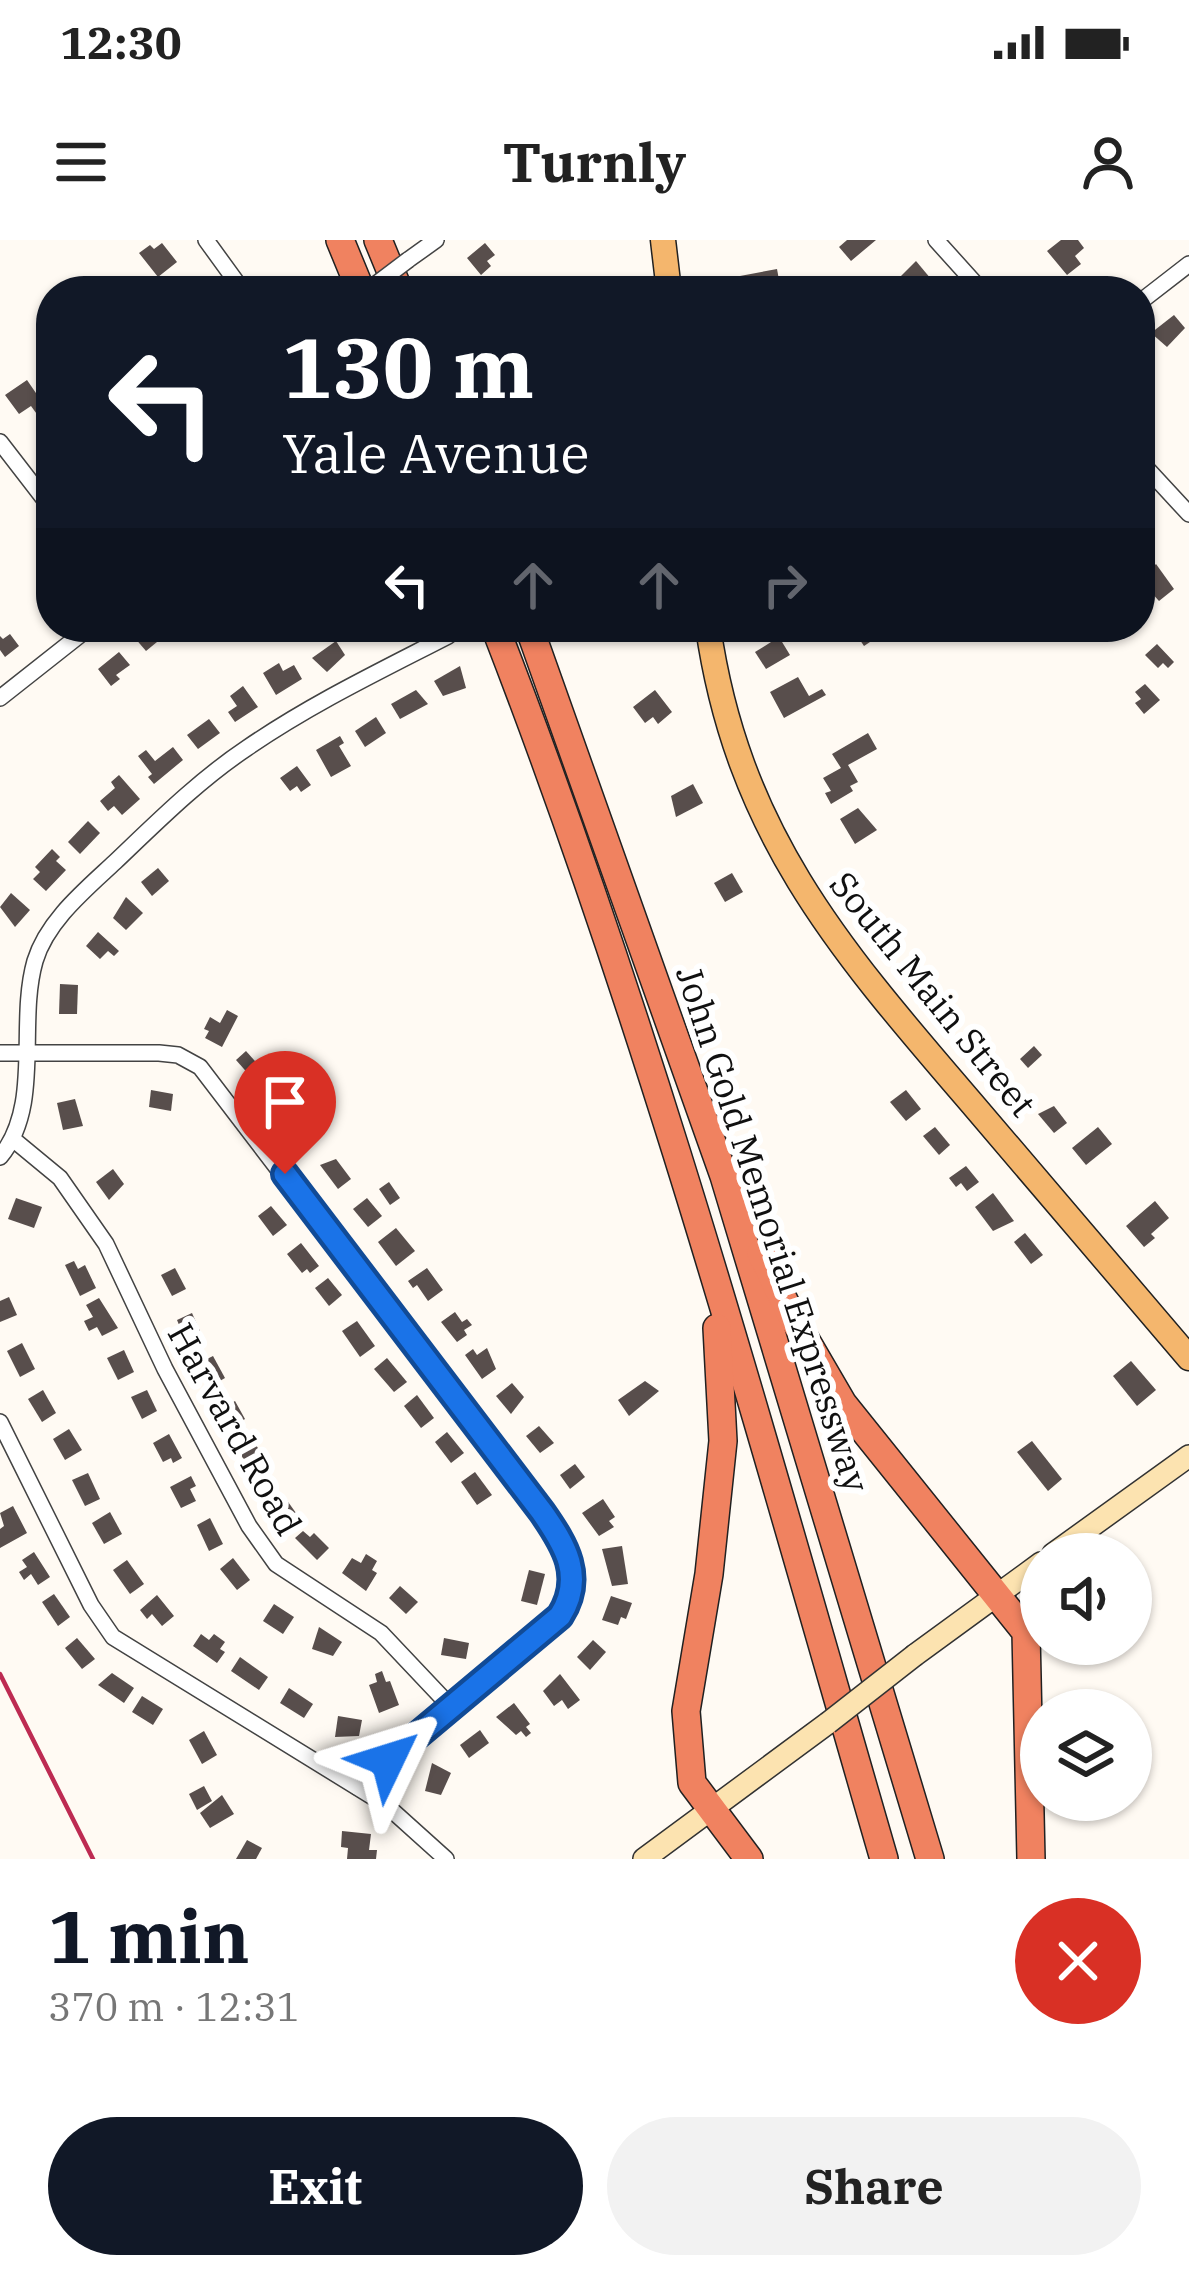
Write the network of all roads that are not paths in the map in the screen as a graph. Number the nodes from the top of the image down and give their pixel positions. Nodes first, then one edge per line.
1 (206, 240) edge
2 (340, 240) edge
3 (378, 240) edge
4 (436, 240) edge
5 (663, 240) edge
6 (936, 240) edge
7 (1189, 264) edge
8 (232, 276) edge
9 (357, 276) edge
10 (385, 276) edge
11 (393, 276) edge
12 (667, 276) edge
13 (968, 276) edge
14 (1155, 290) edge
15 (0, 442) edge
16 (1155, 477) edge
17 (36, 489) edge
18 (1189, 514) edge
19 (71, 642) edge
20 (428, 642) edge
21 (500, 642) edge
22 (535, 642) edge
23 (711, 642) edge
24 (0, 698) edge
25 (25, 1052) junction
26 (0, 1053) edge
27 (14, 1139) junction
28 (0, 1157) edge
29 (724, 1176) junction
30 (707, 1246) junction
31 (1189, 1358) edge
32 (0, 1422) edge
33 (1189, 1456) edge
34 (1082, 1533) edge
35 (1020, 1578) edge
36 (996, 1596) junction
37 (450, 1706) junction
38 (357, 1787) junction
39 (711, 1809) junction
40 (446, 1859) edge
41 (644, 1859) edge
42 (748, 1859) edge
43 (884, 1859) edge
44 (930, 1859) edge
45 (1031, 1859) edge

1 - 8 street
2 - 9 highway
3 - 11 highway
4 - 10 street, bridge
5 - 12 main road
6 - 13 street
7 - 14 street
15 - 17 street
16 - 18 street
19 - 24 street
20 - 25 street
21 - 30 highway, John Gold Memorial Expressway
22 - 29 highway, John Gold Memorial Expressway
23 - 31 main road, South Main Street
25 - 26 street
25 - 27 street
25 - 37 street
27 - 28 street
27 - 37 street, Harvard Road
29 - 36 highway
29 - 44 highway, John Gold Memorial Expressway
30 - 39 highway
30 - 43 highway, John Gold Memorial Expressway
32 - 38 street
33 - 34 main road
35 - 36 main road
36 - 39 main road, bridge
36 - 45 highway
37 - 38 street
38 - 40 street
39 - 41 main road
39 - 42 highway

